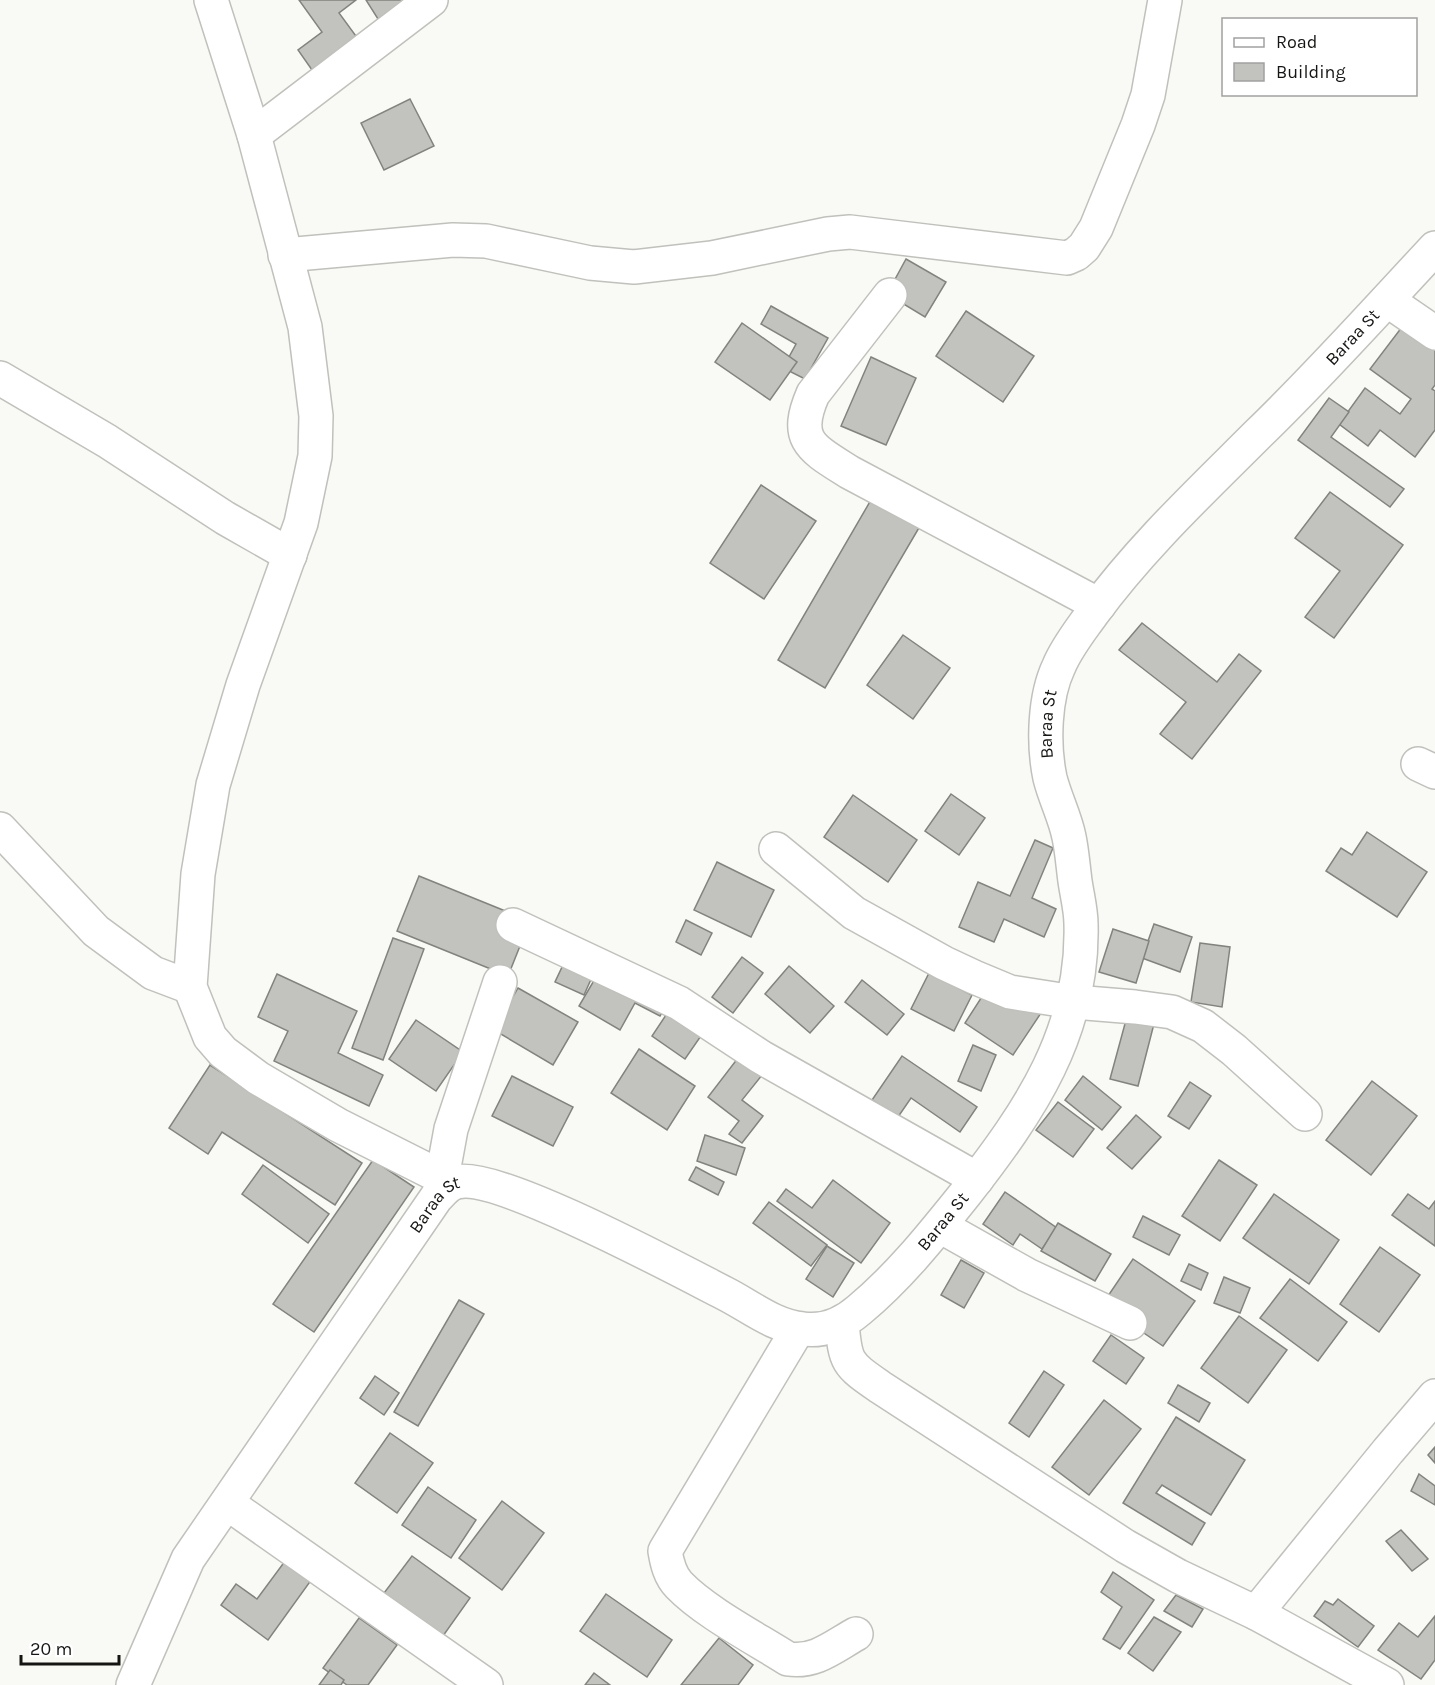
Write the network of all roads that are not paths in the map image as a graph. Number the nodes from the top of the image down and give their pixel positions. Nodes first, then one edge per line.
1 (211, 0) edge
2 (431, 0) edge
3 (1165, 0) edge
4 (254, 135) junction
5 (1435, 248) edge
6 (285, 255) junction
7 (890, 294) dead end
8 (1387, 300) junction
9 (1435, 333) edge
10 (0, 378) edge
11 (290, 555) junction
12 (1099, 605) junction
13 (0, 829) edge
14 (776, 849) dead end
15 (513, 925) dead end
16 (500, 982) dead end
17 (190, 987) junction
18 (1074, 1002) junction
19 (1305, 1114) dead end
20 (977, 1179) junction
21 (448, 1180) junction
22 (940, 1226) junction
23 (842, 1322) junction
24 (1130, 1323) dead end
25 (798, 1329) junction
26 (1435, 1396) edge
27 (227, 1503) junction
28 (1256, 1613) junction
29 (856, 1634) dead end
30 (133, 1685) edge
31 (486, 1685) edge
32 (1387, 1685) edge

1 - 4 street
2 - 4 street
3 - 6 street
4 - 6 street
5 - 8 street, Baraa St
6 - 11 street
7 - 12 street
8 - 9 street
8 - 12 street, Baraa St
10 - 11 street
11 - 17 street
12 - 18 street, Baraa St
13 - 17 street
14 - 18 street
15 - 20 street
16 - 21 street
17 - 21 street
18 - 19 street
18 - 20 street, Baraa St
20 - 22 street, Baraa St
21 - 25 street, Baraa St
21 - 27 street, Baraa St
22 - 23 street, Baraa St
22 - 24 street
23 - 25 street, Baraa St
23 - 28 street
25 - 29 street
26 - 28 street
27 - 30 street, Baraa St
27 - 31 street
28 - 32 street

